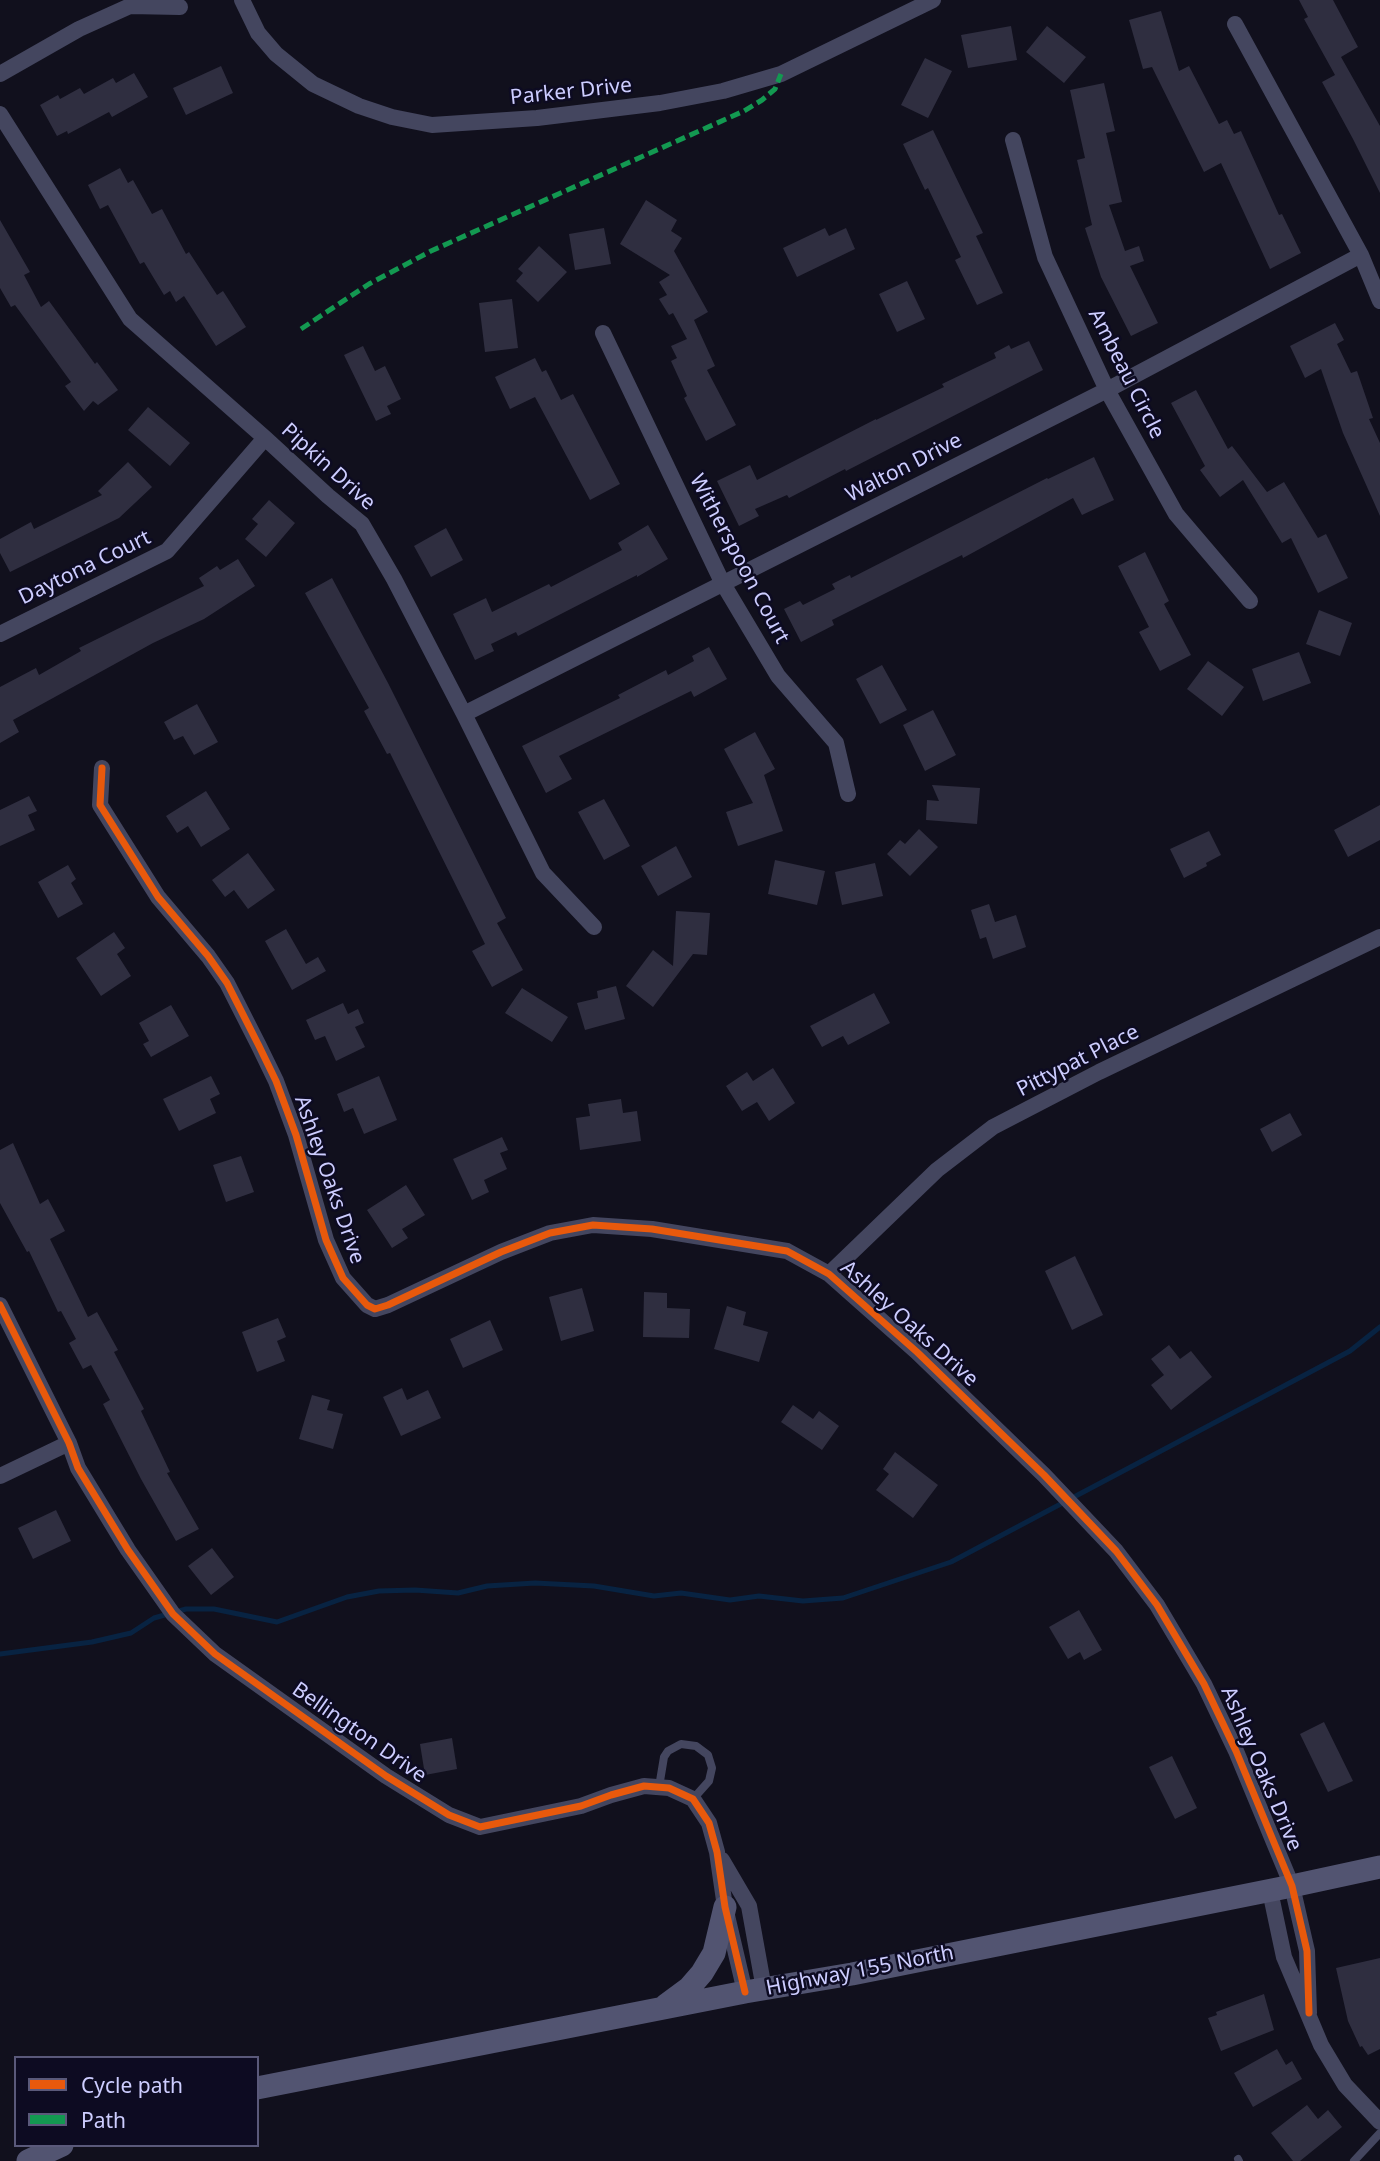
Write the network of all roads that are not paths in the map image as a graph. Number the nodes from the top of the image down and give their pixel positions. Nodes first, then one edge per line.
1 (242, 0) edge
2 (933, 0) edge
3 (180, 8) dead end
4 (1235, 24) dead end
5 (0, 74) edge
6 (0, 114) edge
7 (1013, 140) dead end
8 (1361, 255) junction
9 (1380, 301) edge
10 (603, 333) dead end
11 (1107, 390) junction
12 (265, 438) junction
13 (722, 582) junction
14 (1250, 601) dead end
15 (0, 634) edge
16 (464, 714) junction
17 (102, 768) dead end
18 (848, 794) dead end
19 (593, 927) dead end
20 (1380, 937) edge
21 (829, 1274) junction
22 (0, 1305) edge
23 (69, 1443) junction
24 (0, 1476) edge
25 (659, 1787) junction
26 (693, 1799) junction
27 (717, 1852) junction
28 (1380, 1867) edge
29 (1281, 1889) junction
30 (725, 1907) junction
31 (755, 1991) junction
32 (659, 2010) junction
33 (1309, 2013) junction
34 (259, 2088) edge
35 (1380, 2122) edge
36 (1380, 2133) edge
37 (58, 2147) edge
38 (28, 2161) edge
39 (1354, 2161) edge

1 - 2 street, Parker Drive
3 - 5 street
4 - 8 street
6 - 12 street, Pipkin Drive
7 - 11 street, Ambeau Circle
8 - 9 street
8 - 11 street, Walton Drive
10 - 13 street, Witherspoon Court
11 - 13 street, Walton Drive
11 - 14 street, Ambeau Circle
12 - 15 street, Daytona Court
12 - 16 street, Pipkin Drive
13 - 16 street, Walton Drive
13 - 18 street, Witherspoon Court
16 - 19 street, Pipkin Drive
17 - 21 street, Ashley Oaks Drive
20 - 21 street, Pittypat Place
21 - 29 street, Ashley Oaks Drive
22 - 23 street, Bellington Drive
23 - 24 street
23 - 25 street, Bellington Drive
25 - 26 street, Bellington Drive
25 - 26 lane
26 - 27 street
27 - 30 street
27 - 31 street
28 - 29 main road, Highway 155 North
29 - 31 main road, Highway 155 North
29 - 33 street
29 - 33 street
30 - 31 street
30 - 32 main road
31 - 32 main road, Highway 155 North
32 - 34 main road, Highway 155 North
33 - 35 street
36 - 39 lane
37 - 38 main road

